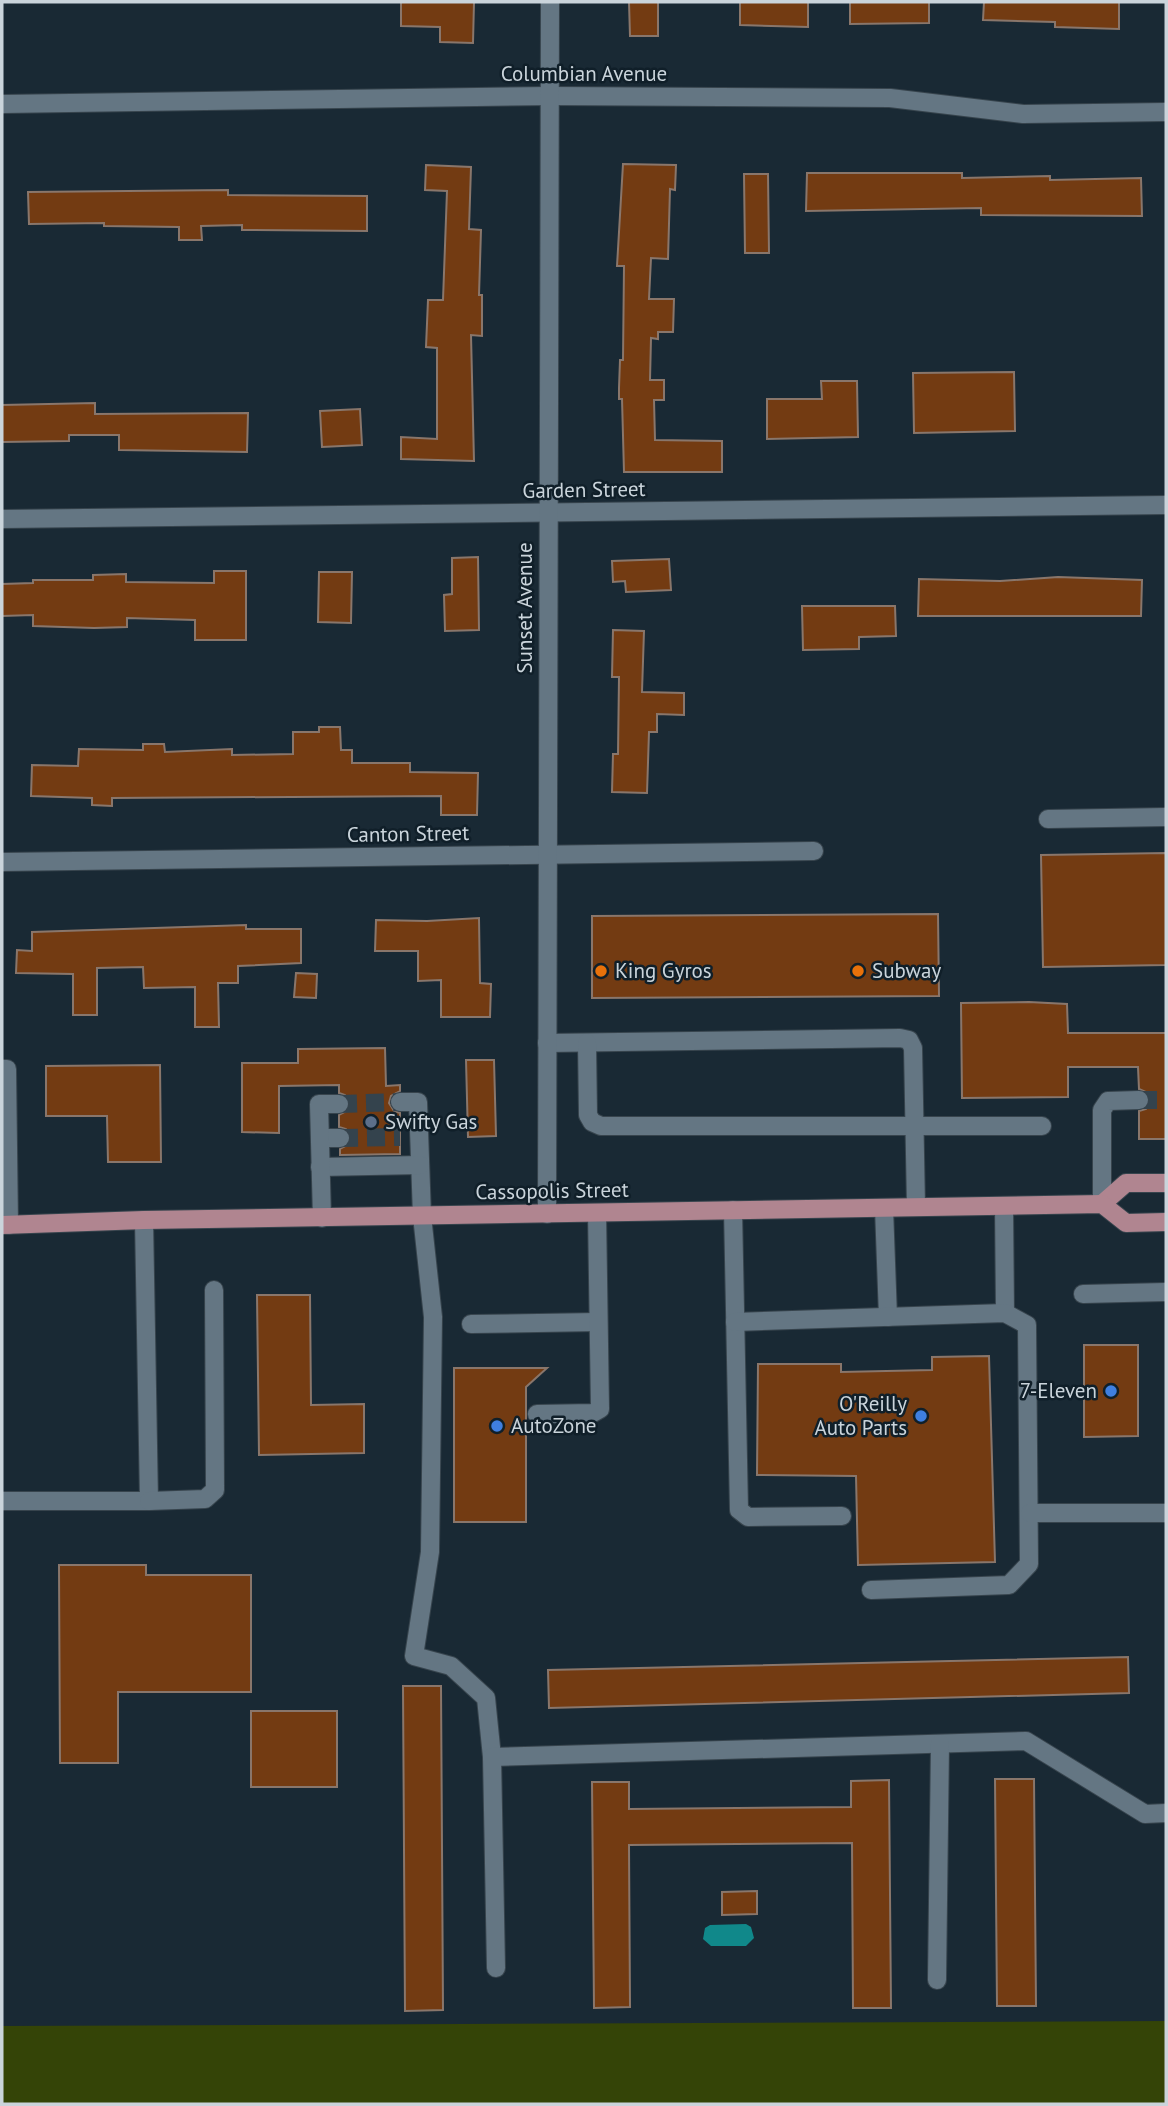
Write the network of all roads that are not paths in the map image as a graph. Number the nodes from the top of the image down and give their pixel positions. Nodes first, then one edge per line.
1 (550, 2) edge
2 (550, 96) junction
3 (2, 104) edge
4 (1166, 111) edge
5 (1166, 505) edge
6 (547, 514) junction
7 (2, 519) edge
8 (1166, 817) edge
9 (1048, 819) dead end
10 (814, 851) dead end
11 (548, 856) junction
12 (2, 862) edge
13 (547, 1043) junction
14 (587, 1043) junction
15 (2, 1069) edge
16 (1139, 1100) tunnel mouth
17 (400, 1102) tunnel mouth
18 (339, 1104) tunnel mouth
19 (914, 1126) junction
20 (1042, 1126) dead end
21 (400, 1137) tunnel mouth
22 (419, 1137) junction
23 (320, 1138) junction
24 (340, 1138) tunnel mouth
25 (420, 1165) junction
26 (320, 1167) junction
27 (1166, 1183) edge
28 (1102, 1205) junction
29 (1004, 1206) junction
30 (884, 1208) junction
31 (916, 1208) junction
32 (733, 1210) junction
33 (597, 1213) junction
34 (547, 1214) junction
35 (422, 1216) junction
36 (322, 1217) junction
37 (144, 1220) junction
38 (1166, 1222) edge
39 (6, 1225) edge
40 (214, 1290) dead end
41 (1166, 1292) edge
42 (1083, 1294) dead end
43 (1005, 1312) junction
44 (888, 1317) junction
45 (598, 1322) junction
46 (735, 1322) junction
47 (471, 1324) dead end
48 (537, 1414) dead end
49 (2, 1501) edge
50 (149, 1501) junction
51 (1030, 1513) junction
52 (1166, 1513) edge
53 (842, 1516) dead end
54 (872, 1590) dead end
55 (940, 1744) junction
56 (492, 1758) junction
57 (1166, 1813) edge
58 (496, 1968) dead end
59 (937, 1980) dead end

1 - 2 street, Sunset Avenue
2 - 3 street, Columbian Avenue
2 - 4 street, Columbian Avenue
2 - 6 street, Sunset Avenue
5 - 6 street, Garden Street
6 - 7 street, Garden Street
6 - 11 street, Sunset Avenue
8 - 9 street
10 - 11 street, Canton Street
11 - 12 street, Canton Street
11 - 13 street, Sunset Avenue
13 - 14 street
13 - 34 street, Sunset Avenue
14 - 19 street
14 - 19 street
15 - 39 street
16 - 28 street
17 - 22 street
18 - 23 street
19 - 20 street
19 - 31 street
21 - 22 street
22 - 25 street
23 - 24 street
23 - 26 street
25 - 26 street
25 - 35 street
26 - 36 street
27 - 28 main road
28 - 29 main road, Cassopolis Street
28 - 38 main road
29 - 31 main road, Cassopolis Street
29 - 43 street
30 - 31 main road, Cassopolis Street
30 - 32 main road, Cassopolis Street
30 - 44 street
32 - 33 main road, Cassopolis Street
32 - 46 street
33 - 34 main road, Cassopolis Street
33 - 45 street
34 - 35 main road, Cassopolis Street
35 - 36 main road, Cassopolis Street
35 - 56 street
36 - 37 main road, Cassopolis Street
37 - 39 main road, Cassopolis Street
37 - 50 street
40 - 50 street
41 - 42 street
43 - 44 street
43 - 51 street
44 - 46 street
45 - 47 street
45 - 48 street
46 - 53 street
49 - 50 street
51 - 52 street
51 - 54 street
55 - 56 street
55 - 57 street
55 - 59 street
56 - 58 street

